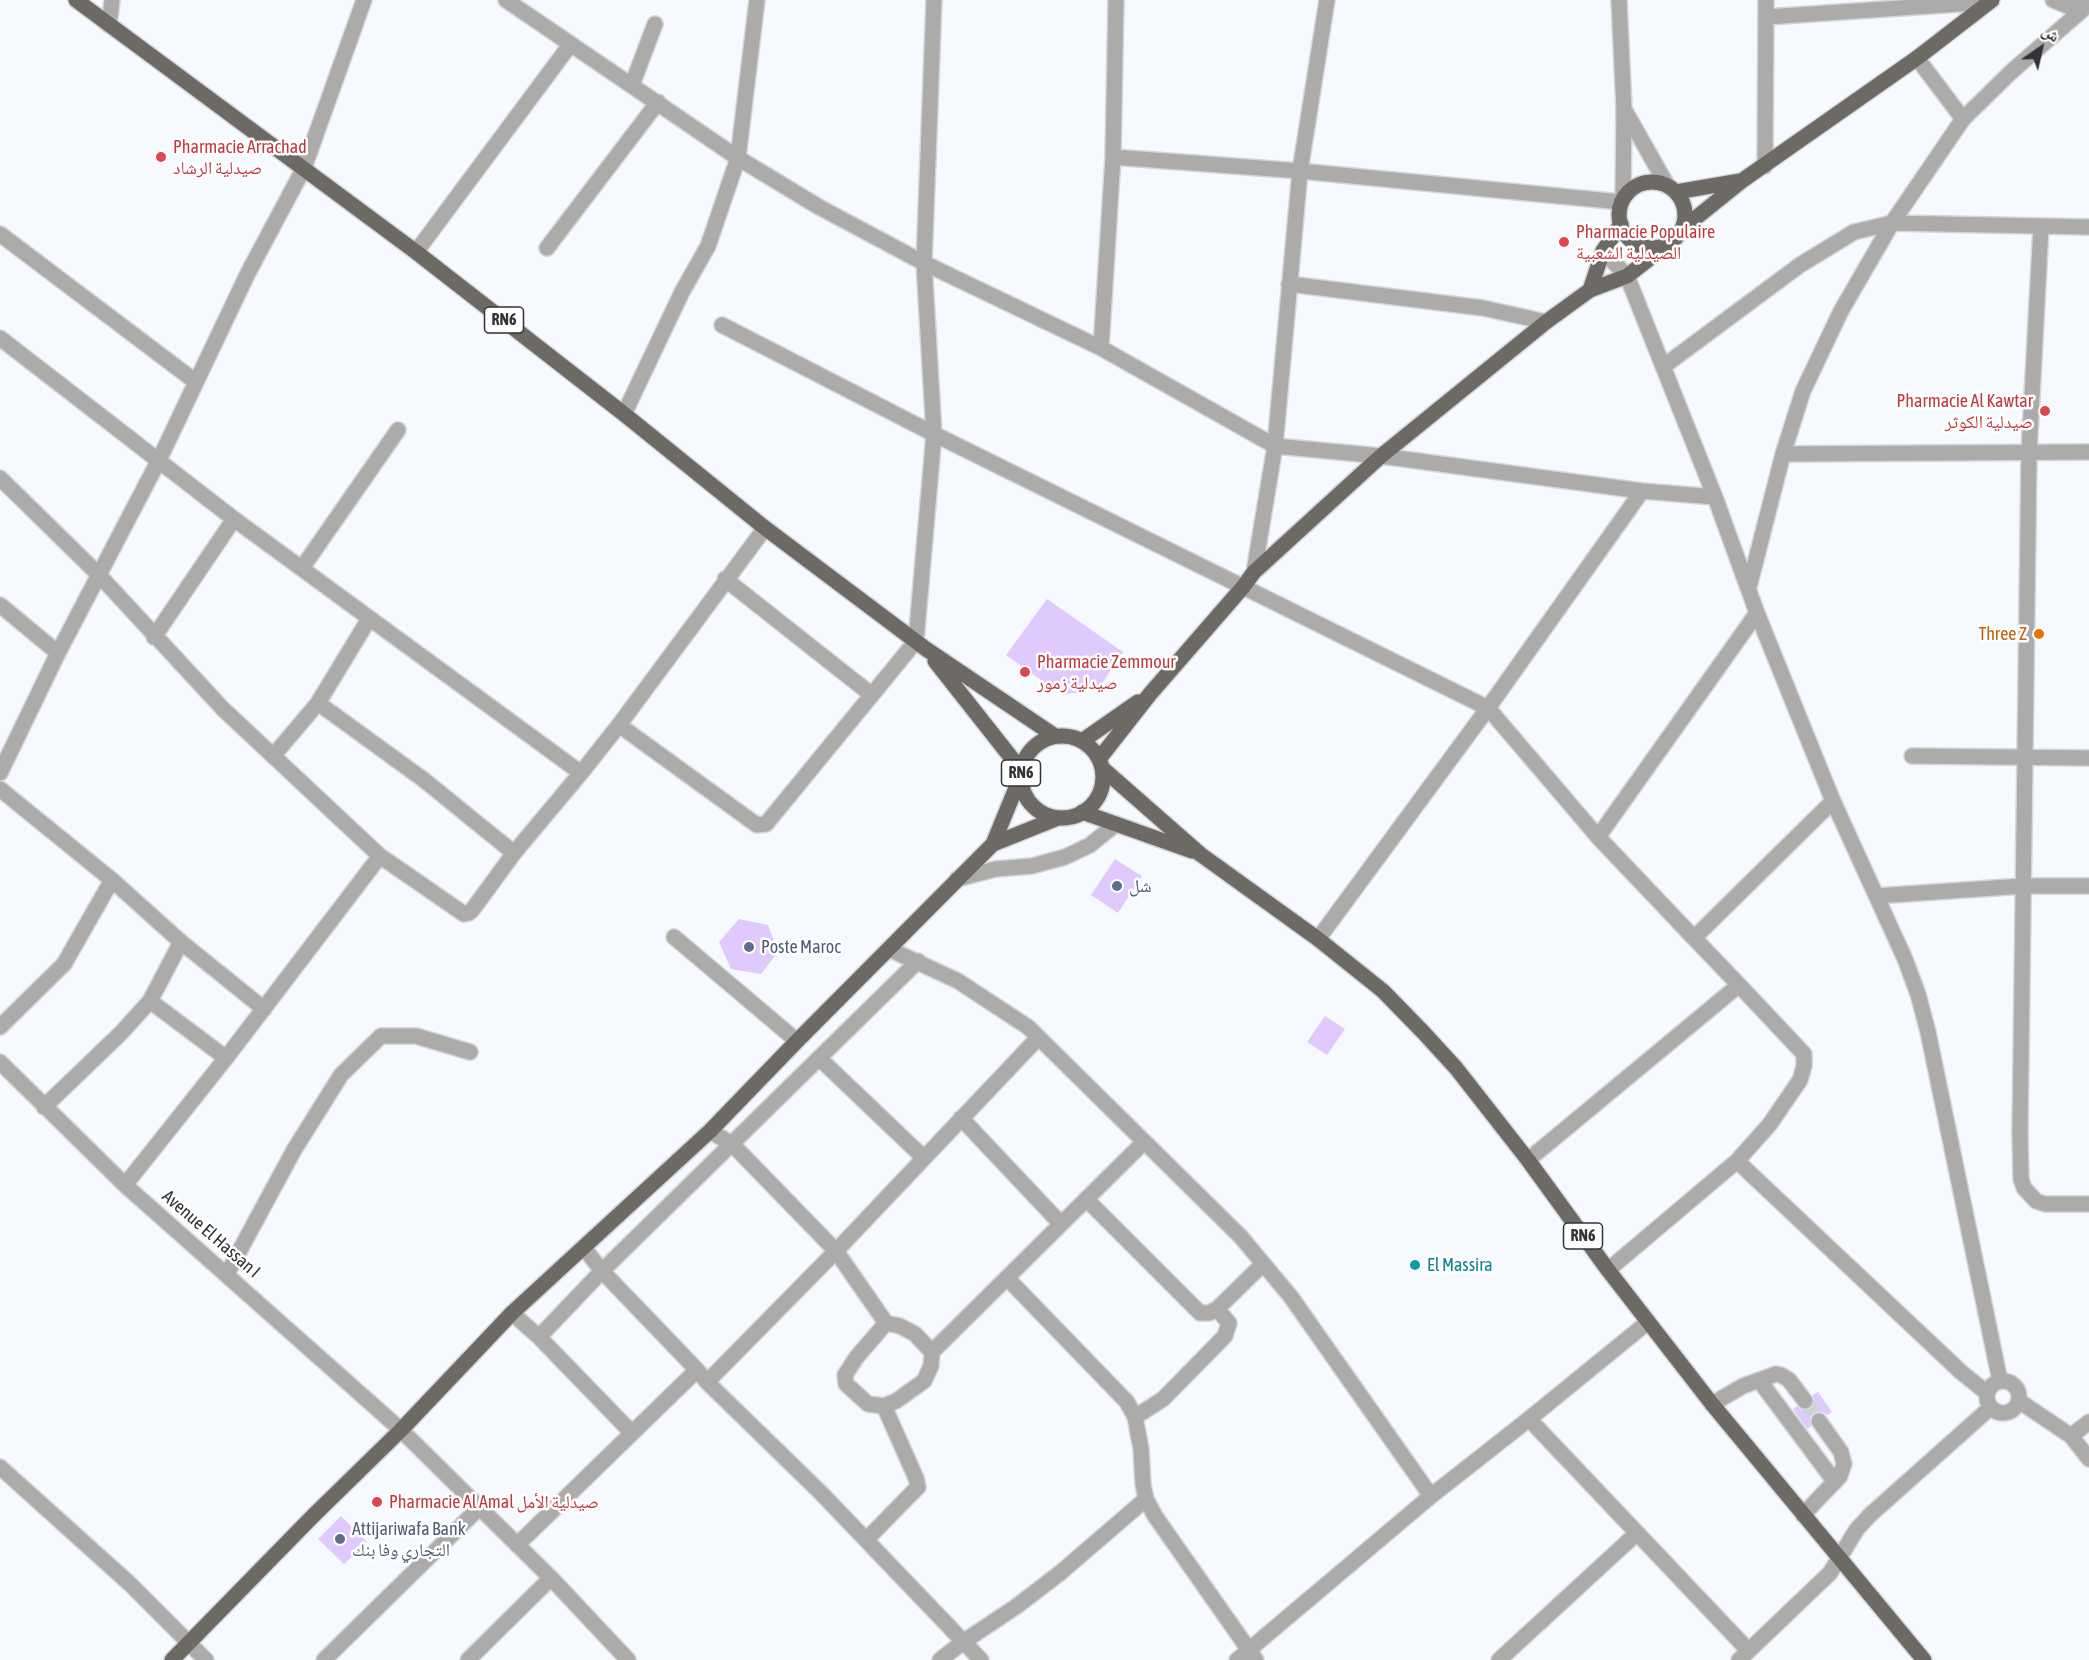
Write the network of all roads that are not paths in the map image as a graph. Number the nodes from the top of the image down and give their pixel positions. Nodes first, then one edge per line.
1 (76, 0) edge
2 (112, 0) edge
3 (364, 0) edge
4 (506, 0) edge
5 (757, 0) edge
6 (934, 0) edge
7 (1116, 0) edge
8 (1327, 0) edge
9 (1619, 0) edge
10 (1766, 0) edge
11 (2053, 0) edge
12 (1991, 1) edge
13 (2089, 5) edge
14 (1767, 17) junction
15 (655, 24) dead end
16 (109, 25) junction
17 (570, 45) junction
18 (1917, 58) junction
19 (632, 85) junction
20 (658, 102) junction
21 (1624, 109) junction
22 (1963, 119) junction
23 (1113, 157) junction
24 (738, 158) junction
25 (1765, 166) junction
26 (304, 168) junction
27 (1300, 171) junction
28 (1743, 180) junction
29 (1672, 189) junction
30 (1622, 200) junction
31 (1892, 223) junction
32 (1621, 225) junction
33 (2041, 227) junction
34 (2089, 227) edge
35 (1682, 229) junction
36 (0, 234) edge
37 (1671, 242) junction
38 (547, 248) dead end
39 (1604, 251) junction
40 (416, 252) junction
41 (924, 263) junction
42 (1627, 276) junction
43 (1289, 284) junction
44 (1590, 290) junction
45 (1546, 321) junction
46 (722, 325) dead end
47 (0, 338) edge
48 (1101, 348) junction
49 (1664, 366) junction
50 (196, 382) junction
51 (624, 414) junction
52 (398, 430) dead end
53 (934, 434) junction
54 (1275, 446) junction
55 (2029, 452) junction
56 (2089, 452) edge
57 (1783, 454) junction
58 (1381, 456) junction
59 (159, 460) junction
60 (0, 478) edge
61 (1642, 491) junction
62 (1715, 497) junction
63 (234, 519) junction
64 (765, 528) junction
65 (302, 568) junction
66 (1254, 572) junction
67 (99, 575) junction
68 (725, 579) junction
69 (1243, 587) junction
70 (1749, 587) junction
71 (0, 605) edge
72 (1757, 613) junction
73 (369, 619) junction
74 (154, 637) junction
75 (921, 645) junction
76 (58, 653) junction
77 (1150, 694) junction
78 (872, 695) junction
79 (318, 703) junction
80 (1488, 708) junction
81 (619, 725) junction
82 (1055, 736) junction
83 (1082, 741) junction
84 (273, 756) junction
85 (1912, 756) dead end
86 (2025, 758) junction
87 (2089, 758) edge
88 (1100, 763) junction
89 (0, 773) edge
90 (581, 773) junction
91 (1021, 774) junction
92 (0, 789) edge
93 (1833, 801) junction
94 (1082, 813) junction
95 (1058, 818) junction
96 (1116, 825) junction
97 (1598, 837) junction
98 (993, 844) junction
99 (514, 853) junction
100 (1200, 854) junction
101 (380, 856) junction
102 (957, 879) junction
103 (112, 880) junction
104 (2089, 885) edge
105 (2023, 886) junction
106 (1876, 896) junction
107 (674, 938) dead end
108 (1694, 938) junction
109 (1318, 939) junction
110 (181, 942) junction
111 (889, 949) junction
112 (918, 961) junction
113 (1739, 985) junction
114 (150, 1001) junction
115 (264, 1009) junction
116 (0, 1027) edge
117 (1038, 1038) junction
118 (796, 1041) junction
119 (470, 1052) dead end
120 (226, 1058) junction
121 (819, 1058) junction
122 (0, 1062) edge
123 (44, 1107) junction
124 (962, 1118) junction
125 (710, 1131) junction
126 (1144, 1142) junction
127 (732, 1144) junction
128 (924, 1158) junction
129 (1528, 1160) junction
130 (1737, 1161) junction
131 (124, 1185) junction
132 (1086, 1200) junction
133 (2089, 1204) edge
134 (1061, 1224) junction
135 (584, 1248) junction
136 (836, 1251) junction
137 (1263, 1264) junction
138 (1608, 1270) junction
139 (602, 1271) junction
140 (227, 1274) junction
141 (1007, 1278) junction
142 (1217, 1309) junction
143 (512, 1313) junction
144 (1648, 1322) junction
145 (886, 1323) junction
146 (539, 1337) junction
147 (932, 1352) junction
148 (697, 1370) junction
149 (1759, 1380) junction
150 (2000, 1381) junction
151 (707, 1382) junction
152 (1988, 1400) junction
153 (1805, 1401) tunnel mouth
154 (2019, 1401) junction
155 (1712, 1404) junction
156 (884, 1406) junction
157 (1135, 1417) junction
158 (1529, 1419) junction
159 (1819, 1421) tunnel mouth
160 (2089, 1422) edge
161 (401, 1430) junction
162 (632, 1433) junction
163 (2071, 1436) junction
164 (2089, 1459) edge
165 (0, 1467) edge
166 (1835, 1482) junction
167 (1431, 1497) junction
168 (1146, 1499) junction
169 (479, 1508) junction
170 (1803, 1515) junction
171 (1636, 1534) junction
172 (866, 1540) junction
173 (517, 1545) junction
174 (1840, 1560) junction
175 (551, 1578) junction
176 (963, 1641) junction
177 (189, 1643) junction
178 (1744, 1655) edge
179 (1247, 1657) edge
180 (172, 1660) edge
181 (206, 1660) edge
182 (324, 1660) edge
183 (468, 1660) edge
184 (628, 1660) edge
185 (940, 1660) edge
186 (981, 1660) edge
187 (1499, 1660) edge
188 (1924, 1660) edge

1 - 16 main road, RN6
2 - 16 street
3 - 26 street
4 - 17 street
5 - 24 street
6 - 41 street
7 - 23 street
8 - 27 street
9 - 21 street
10 - 14 street
11 - 13 street
12 - 14 street
12 - 18 main road
13 - 22 street
14 - 25 street
15 - 19 street
16 - 26 main road, RN6
17 - 19 street
17 - 40 street
18 - 22 street
18 - 25 main road
19 - 20 street
20 - 24 street
20 - 38 street
21 - 29 street
21 - 30 street
22 - 31 street
23 - 27 street
23 - 48 street
24 - 41 street
24 - 51 street
25 - 28 main road
26 - 40 main road, RN6
26 - 50 street
27 - 30 street
27 - 43 street
28 - 29 main road
28 - 35 main road
29 - 30 main road
29 - 35 main road
30 - 32 main road
31 - 33 street
31 - 49 street
31 - 57 street
32 - 37 main road
32 - 39 main road
33 - 34 street
33 - 55 street
35 - 37 main road
36 - 50 street
37 - 42 main road
39 - 42 street
39 - 44 main road
40 - 51 main road, RN6
41 - 48 street
41 - 53 street
42 - 44 main road
42 - 49 street
43 - 45 street
43 - 54 street
44 - 45 main road
45 - 58 main road
46 - 53 street
47 - 59 street
48 - 54 street
49 - 62 street
50 - 59 street
51 - 64 main road, RN6
52 - 65 street
53 - 69 street
53 - 75 street
54 - 58 street
54 - 66 street
55 - 56 street
55 - 57 street
55 - 86 street
57 - 70 street
58 - 61 street
58 - 66 main road
59 - 63 street
59 - 67 street
60 - 67 street
61 - 62 street
61 - 80 street
62 - 70 street
63 - 65 street
63 - 74 street
64 - 68 street
64 - 75 main road, RN6
65 - 73 street
66 - 69 main road
67 - 74 street
67 - 76 street
68 - 78 street
68 - 81 street
69 - 77 main road
69 - 80 street
70 - 72 street
71 - 76 street
72 - 93 street
72 - 97 street
73 - 79 street
73 - 90 street
74 - 84 street
75 - 78 street
75 - 82 main road, RN6
75 - 91 main road, RN6
76 - 89 street
77 - 83 main road
77 - 88 main road
78 - 81 street
79 - 84 street
79 - 99 street
80 - 97 street
80 - 109 street
81 - 90 street
82 - 83 main road, RN6
82 - 91 main road, RN6
83 - 88 main road, RN6
84 - 101 street
85 - 86 street
86 - 87 street
86 - 105 street
88 - 94 main road
88 - 100 main road, RN6
90 - 99 street
91 - 95 main road, RN6
91 - 98 main road
92 - 103 street
93 - 106 street
93 - 108 street
94 - 95 main road
94 - 96 main road, RN6
95 - 98 main road
96 - 100 main road, RN6
96 - 102 street
97 - 108 street
98 - 102 main road
99 - 101 street
100 - 109 main road, RN6
101 - 115 street
102 - 111 main road
103 - 110 street
103 - 116 street
104 - 105 street
105 - 106 street
105 - 133 street
106 - 150 street
107 - 118 street
108 - 113 street
109 - 129 main road, RN6
110 - 114 street
110 - 115 street
111 - 112 street
111 - 118 main road
112 - 117 street
112 - 121 street
113 - 129 street
113 - 130 street
114 - 120 street
114 - 123 street
115 - 120 street
117 - 124 street
117 - 126 street
118 - 125 main road
119 - 140 street
120 - 131 street
121 - 127 street
121 - 128 street
122 - 123 street, Avenue El Hassan I
123 - 131 street, Avenue El Hassan I
124 - 128 street
124 - 134 street
125 - 127 street
125 - 135 main road
126 - 132 street
126 - 137 street
127 - 136 street
127 - 139 street
128 - 136 street
129 - 138 main road, RN6
130 - 138 street
130 - 152 street
131 - 140 street, Avenue El Hassan I
132 - 134 street
132 - 142 street
134 - 141 street
135 - 139 street
135 - 143 main road
136 - 145 street
136 - 151 street
137 - 142 street
137 - 167 street
138 - 144 main road, RN6
139 - 146 street
139 - 148 street
140 - 161 street, Avenue El Hassan I
141 - 147 street
141 - 157 street
142 - 157 street
143 - 146 street
143 - 161 main road
144 - 155 main road, RN6
144 - 158 street
145 - 147 street
145 - 156 street
146 - 162 street
147 - 156 street
148 - 151 street
148 - 162 street
149 - 153 street
149 - 155 street
149 - 166 street
150 - 152 street
150 - 154 street
151 - 172 street
152 - 154 street
152 - 174 street
154 - 163 street
155 - 170 main road, RN6
156 - 172 street
157 - 168 street
158 - 167 street
158 - 171 street
159 - 166 street
160 - 163 street
161 - 169 street, Avenue El Hassan I
161 - 177 main road
162 - 173 street
163 - 164 street
165 - 177 street
166 - 170 street
167 - 179 street
168 - 176 street
168 - 179 street
169 - 173 street, Avenue El Hassan I
169 - 182 street
170 - 174 main road, RN6
171 - 178 street
171 - 187 street
172 - 176 street
173 - 175 street, Avenue El Hassan I
174 - 178 street
174 - 188 main road, RN6
175 - 183 street
175 - 184 street, Avenue El Hassan I
176 - 185 street
176 - 186 street
177 - 180 main road
177 - 181 street

